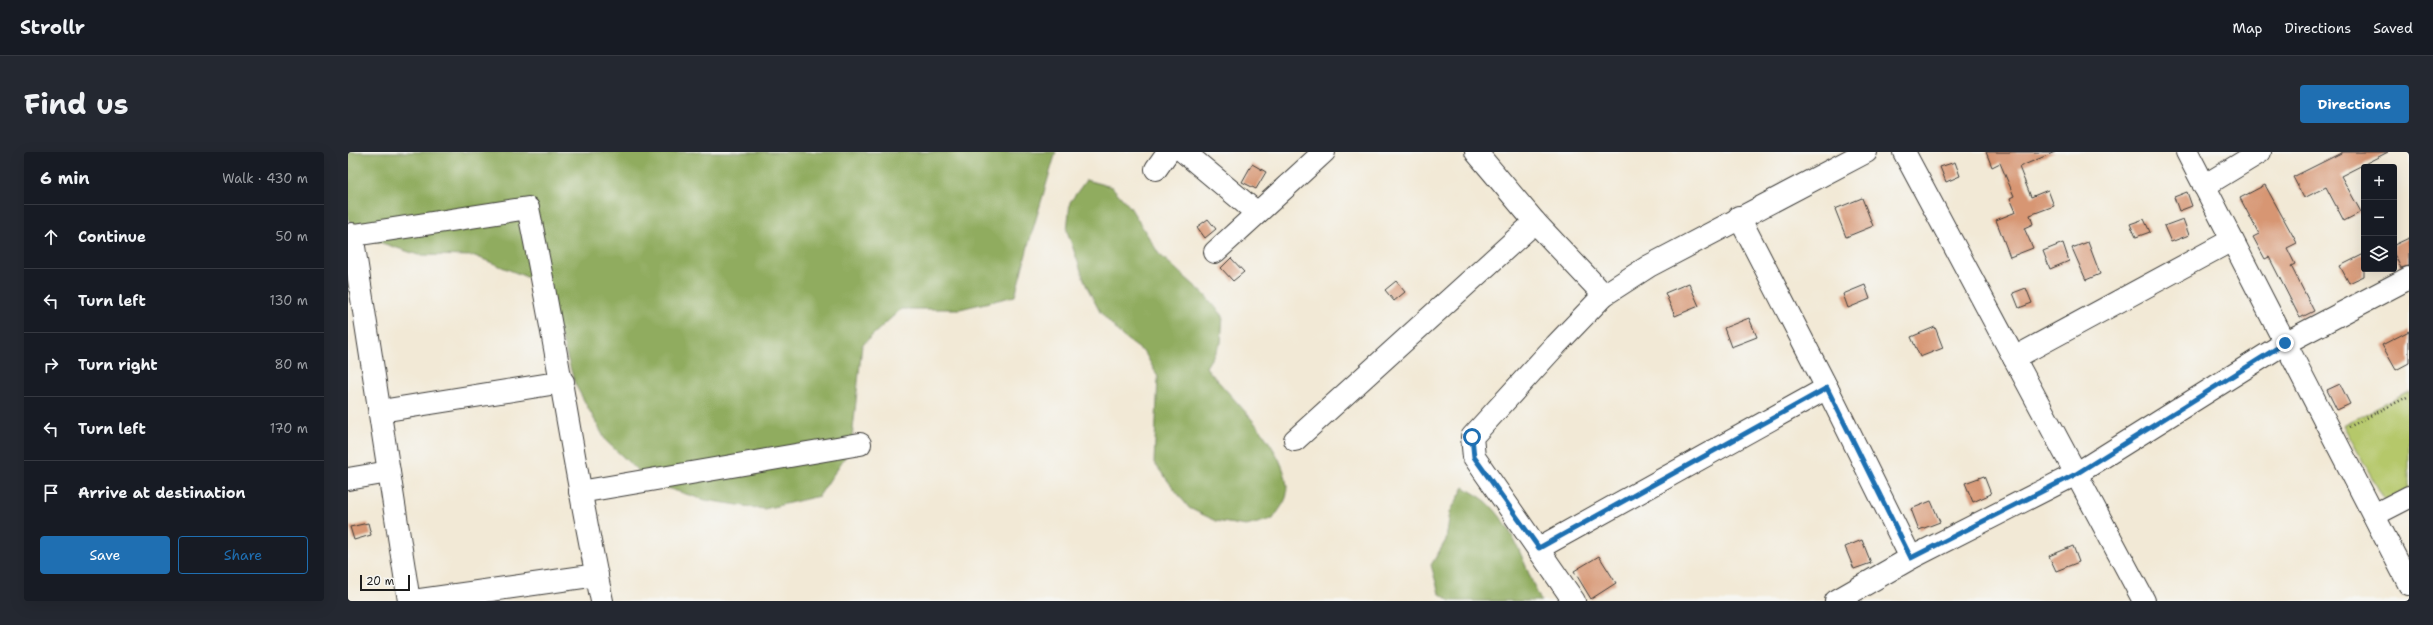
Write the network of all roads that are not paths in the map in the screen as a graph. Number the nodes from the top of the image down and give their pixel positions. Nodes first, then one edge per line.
1 (1184, 152) edge
2 (1324, 152) edge
3 (1476, 152) edge
4 (1866, 152) edge
5 (1904, 152) edge
6 (2187, 152) edge
7 (2260, 152) edge
8 (2204, 186) junction
9 (1257, 213) junction
10 (1739, 217) junction
11 (1535, 222) junction
12 (350, 235) edge
13 (2232, 240) junction
14 (1215, 252) dead end
15 (2409, 278) edge
16 (1604, 295) junction
17 (2285, 343) junction
18 (2014, 358) junction
19 (563, 382) junction
20 (1827, 388) junction
21 (381, 411) junction
22 (1294, 440) dead end
23 (860, 444) dead end
24 (389, 472) junction
25 (2076, 474) junction
26 (348, 479) edge
27 (580, 492) junction
28 (2409, 497) edge
29 (2374, 515) junction
30 (1539, 548) junction
31 (1911, 558) junction
32 (597, 576) junction
33 (2409, 584) edge
34 (409, 601) edge
35 (413, 601) edge
36 (602, 601) edge
37 (1574, 601) edge
38 (1836, 601) edge
39 (2144, 601) edge

1 - 9 street
2 - 9 street
3 - 11 street
4 - 10 street
5 - 18 street
6 - 8 street
7 - 8 street
8 - 13 street
9 - 14 street
10 - 16 street
10 - 20 street
11 - 16 street
11 - 22 street
12 - 19 street
12 - 21 street
13 - 17 street
13 - 18 street
15 - 17 street
16 - 30 street
17 - 25 street
17 - 29 street
18 - 25 street
19 - 21 street
19 - 27 street
20 - 30 street
20 - 31 street
21 - 24 street
23 - 27 street
24 - 26 street
24 - 34 street
25 - 31 street
25 - 39 street
27 - 32 street
28 - 29 street
29 - 33 street
30 - 37 street
31 - 38 street
32 - 35 street
32 - 36 street

